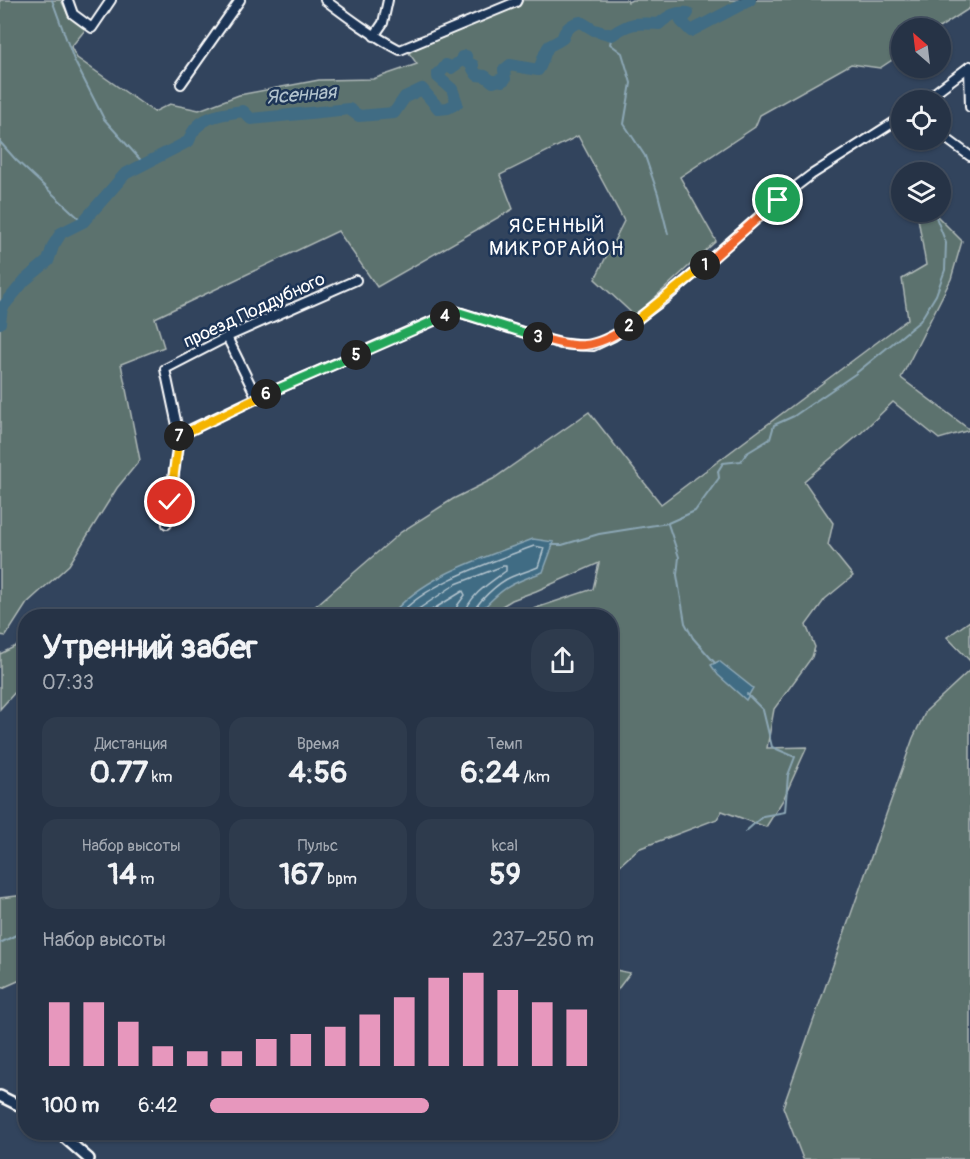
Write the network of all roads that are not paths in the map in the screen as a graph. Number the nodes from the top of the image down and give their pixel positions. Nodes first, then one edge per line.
1 (68, 0) edge
2 (111, 0) edge
3 (240, 0) edge
4 (325, 0) edge
5 (388, 0) edge
6 (517, 0) edge
7 (374, 36) junction
8 (970, 67) edge
9 (181, 84) dead end
10 (939, 90) edge
11 (970, 107) edge
12 (891, 124) edge
13 (951, 143) edge
14 (970, 156) edge
15 (356, 280) dead end
16 (227, 337) junction
17 (257, 398) junction
18 (179, 435) junction
19 (167, 524) dead end
20 (0, 1096) edge
21 (18, 1105) edge
22 (67, 1140) edge
23 (89, 1159) edge

1 - 2 street
3 - 9 street
4 - 7 street
5 - 7 street
6 - 7 street
8 - 10 street
8 - 11 street
12 - 17 street
13 - 14 street
15 - 16 street, проезд Поддубного
16 - 17 street
16 - 18 street, проезд Поддубного
17 - 18 street
18 - 19 street
20 - 21 main road
22 - 23 main road

